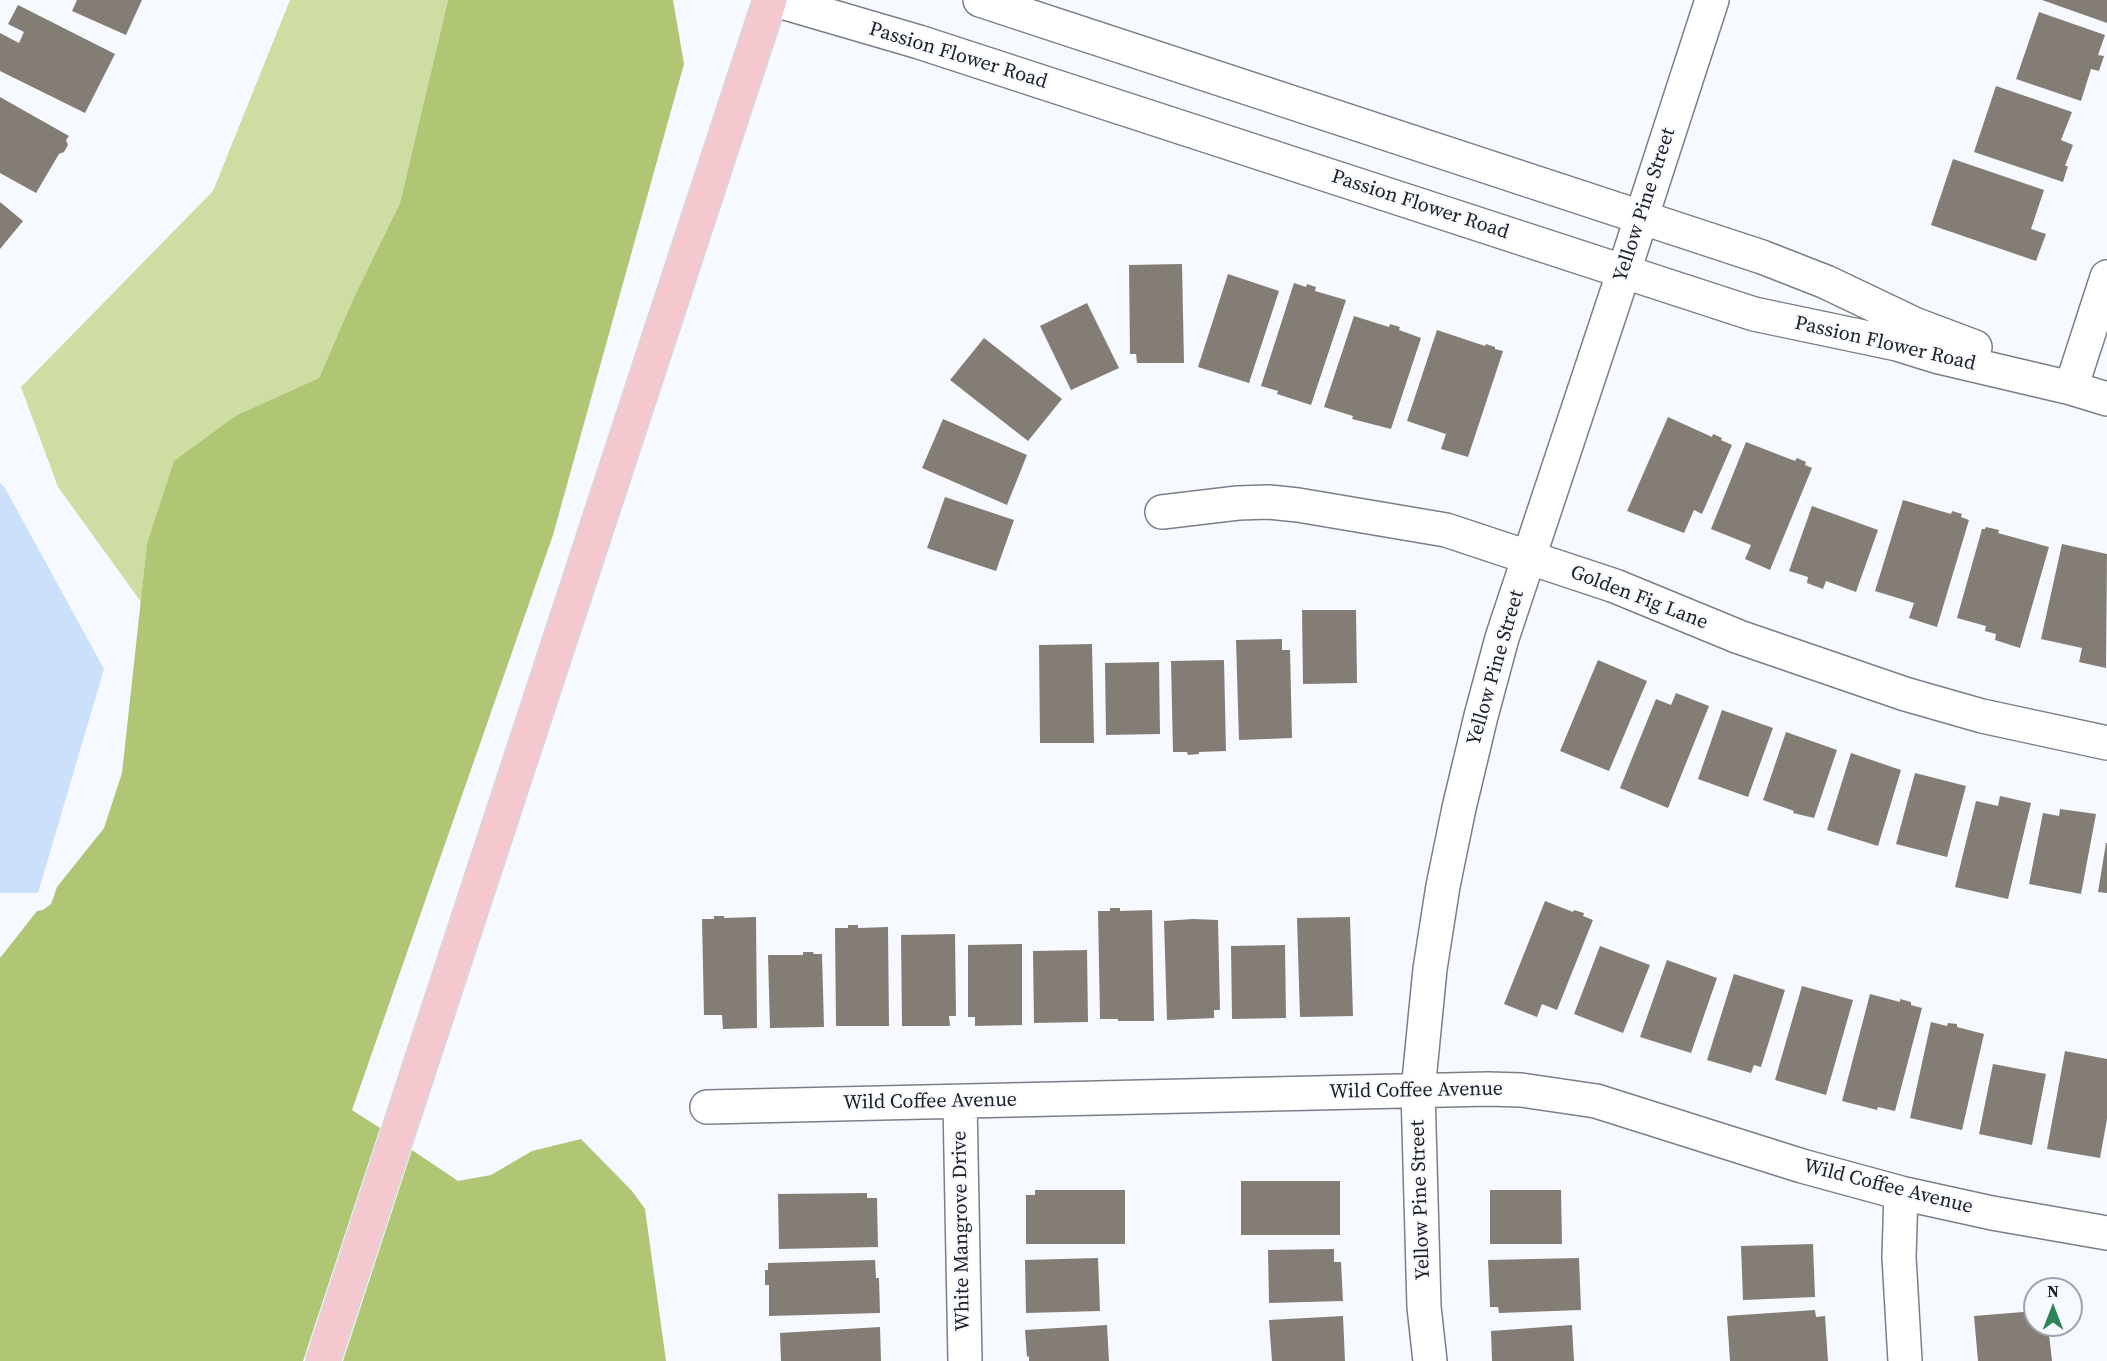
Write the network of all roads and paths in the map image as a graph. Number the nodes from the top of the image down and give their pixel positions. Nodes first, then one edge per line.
1 (770, 0) edge
2 (775, 0) edge
3 (980, 0) edge
4 (1712, 0) edge
5 (1641, 216) junction
6 (1624, 272) junction
7 (2107, 277) edge
8 (2071, 388) junction
9 (2107, 399) edge
10 (1162, 512) dead end
11 (1529, 558) junction
12 (2107, 743) edge
13 (1418, 1090) junction
14 (960, 1102) junction
15 (706, 1107) dead end
16 (1901, 1193) junction
17 (2107, 1233) edge
18 (323, 1361) edge
19 (965, 1361) edge
20 (1430, 1361) edge
21 (1905, 1361) edge

1 - 18 main road
2 - 6 street, Passion Flower Road
3 - 5 street, Passion Flower Road
4 - 5 street, Yellow Pine Street
5 - 6 street, Yellow Pine Street
5 - 8 street, Passion Flower Road
6 - 8 street, Passion Flower Road
6 - 11 street, Yellow Pine Street
7 - 8 street
8 - 9 street, Passion Flower Road
10 - 11 street, Golden Fig Lane
11 - 12 street, Golden Fig Lane
11 - 13 street, Yellow Pine Street
13 - 14 street, Wild Coffee Avenue
13 - 16 street, Wild Coffee Avenue
13 - 20 street, Yellow Pine Street
14 - 15 street, Wild Coffee Avenue
14 - 19 street, White Mangrove Drive
16 - 17 street, Wild Coffee Avenue
16 - 21 street

